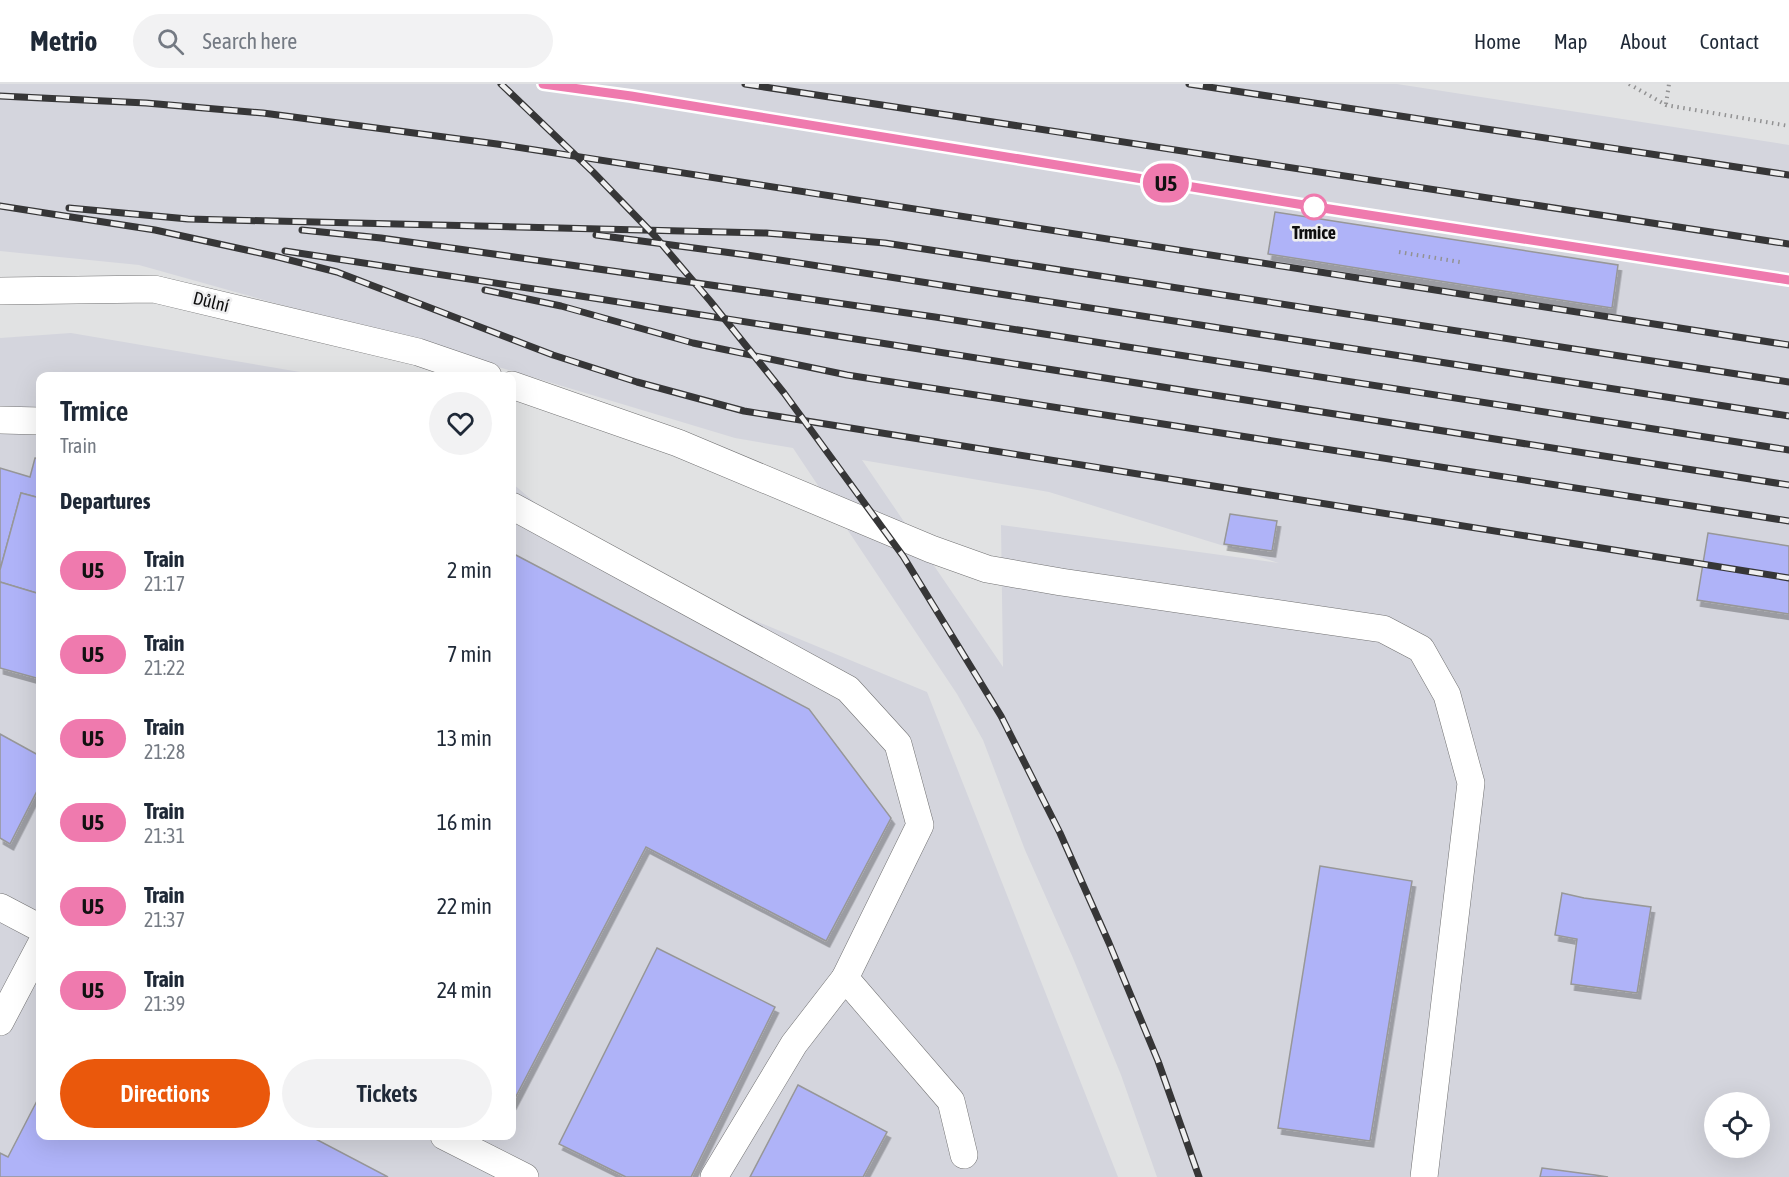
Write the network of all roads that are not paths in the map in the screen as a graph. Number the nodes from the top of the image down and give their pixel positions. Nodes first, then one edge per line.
1 (0, 291) edge
2 (476, 372) edge
3 (516, 386) edge
4 (0, 420) edge
5 (36, 421) edge
6 (516, 508) edge
7 (0, 907) edge
8 (36, 926) edge
9 (36, 954) edge
10 (845, 978) junction
11 (0, 1022) edge
12 (452, 1140) edge
13 (963, 1155) dead end
14 (525, 1177) edge
15 (714, 1177) edge
16 (1424, 1177) edge

1 - 2 lane, Důlní
3 - 16 lane
4 - 5 lane
6 - 10 lane
7 - 8 lane
9 - 11 lane
10 - 13 lane
10 - 15 lane
12 - 14 lane

